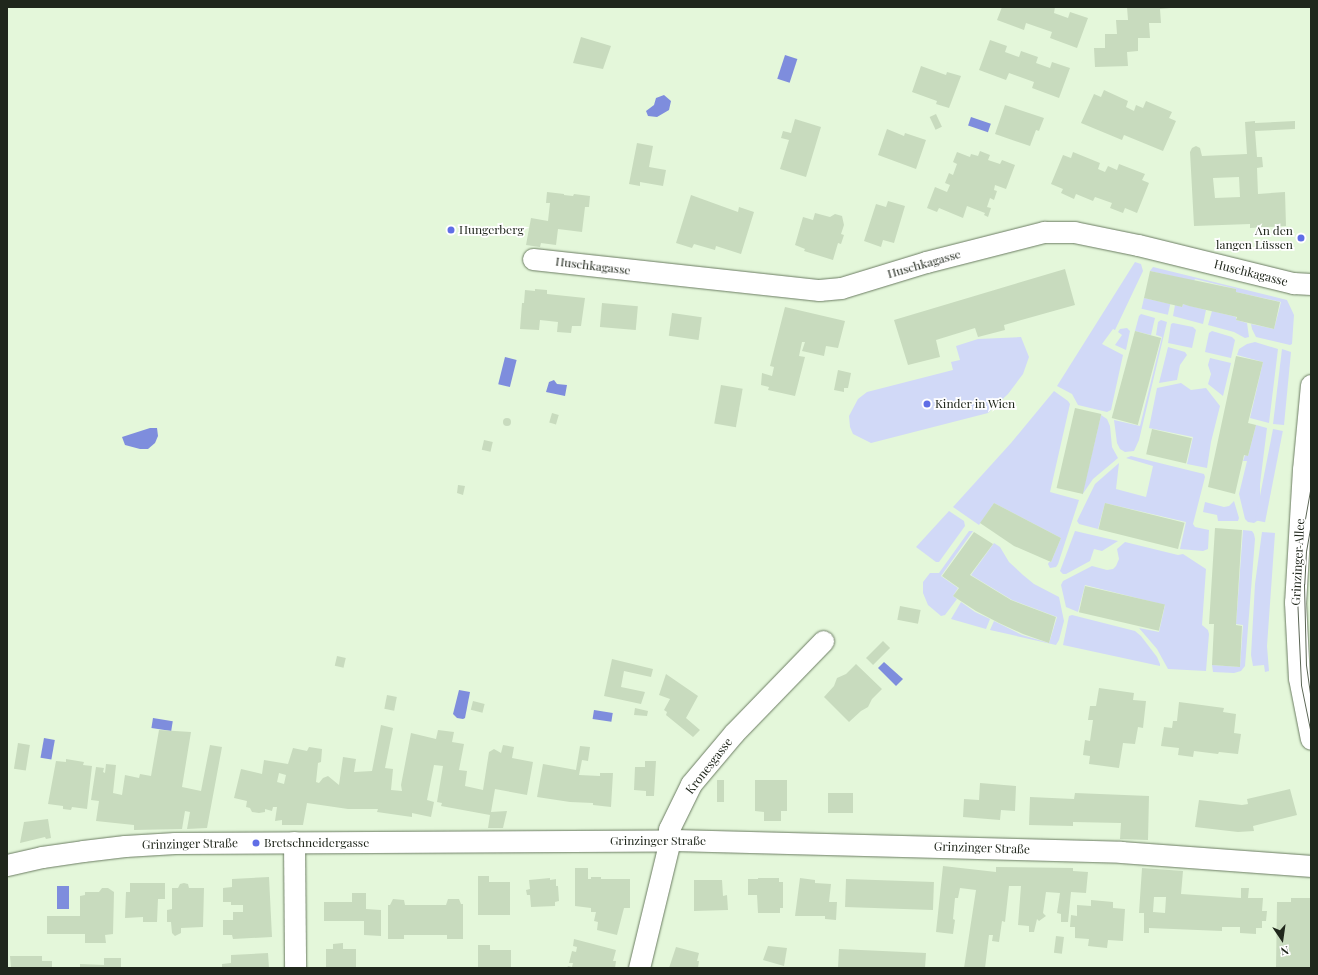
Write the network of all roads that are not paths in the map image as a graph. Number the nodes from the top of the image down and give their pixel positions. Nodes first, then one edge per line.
1 (533, 258) dead end
2 (1311, 284) edge
3 (1311, 385) edge
4 (1311, 501) edge
5 (1299, 532) junction
6 (823, 641) dead end
7 (1311, 739) edge
8 (670, 840) junction
9 (294, 842) junction
10 (7, 865) edge
11 (1311, 866) edge
12 (295, 968) edge
13 (639, 968) edge

1 - 2 street, Huschkagasse
3 - 5 street, Grinzinger Allee
4 - 5 street
5 - 7 street, Grinzinger Allee
6 - 8 street, Kronesgasse
8 - 9 street, Grinzinger Straße
8 - 11 street, Grinzinger Straße
8 - 13 street, Kronesgasse
9 - 10 street, Grinzinger Straße
9 - 12 street

